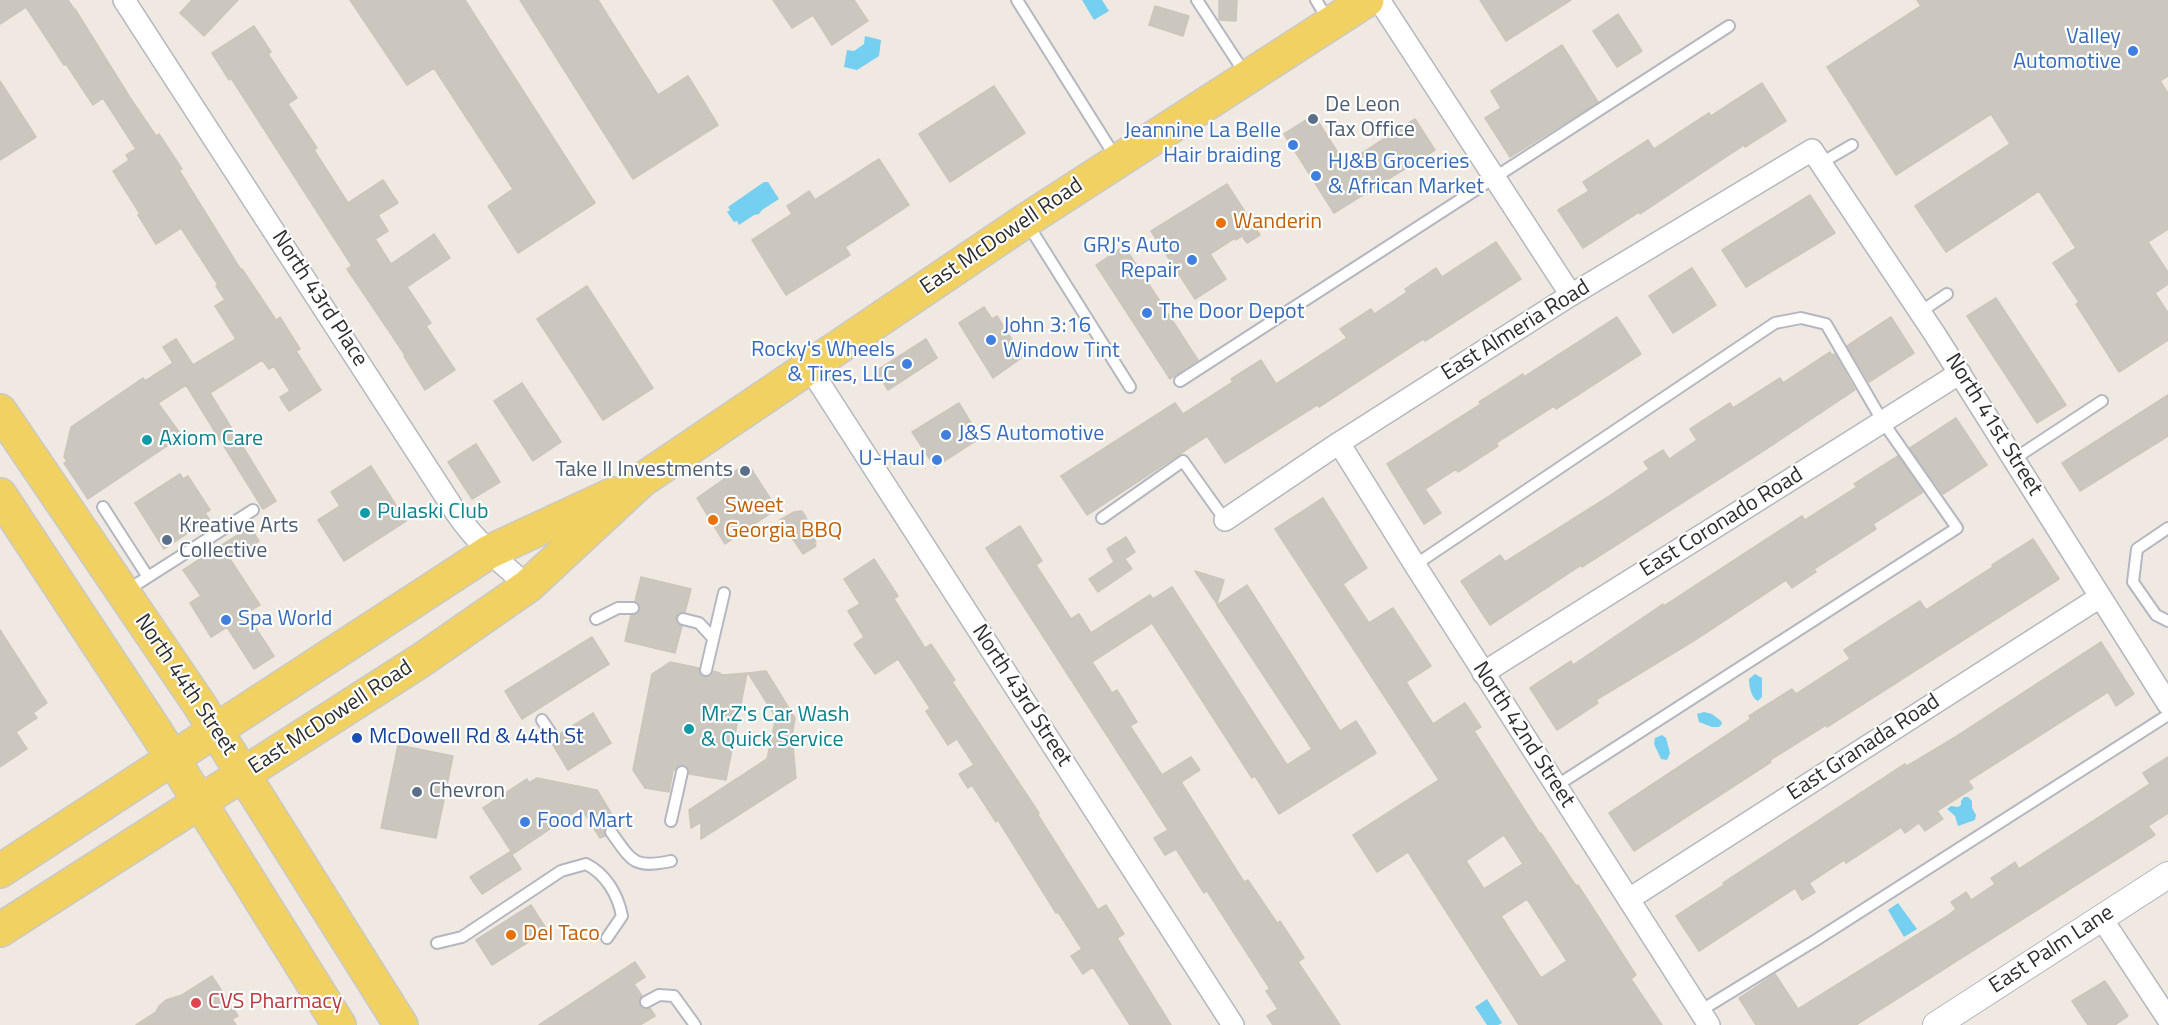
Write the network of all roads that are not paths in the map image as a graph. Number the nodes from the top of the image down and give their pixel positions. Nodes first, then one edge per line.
1 (124, 0) edge
2 (1017, 0) edge
3 (1197, 0) edge
4 (1367, 0) edge
5 (1379, 0) edge
6 (1323, 12) edge
7 (1729, 26) dead end
8 (1248, 77) junction
9 (1852, 145) dead end
10 (1817, 157) junction
11 (1118, 161) junction
12 (1495, 176) junction
13 (1025, 221) junction
14 (1947, 294) dead end
15 (1571, 295) junction
16 (1920, 312) junction
17 (809, 367) junction
18 (1960, 373) junction
19 (1180, 381) dead end
20 (1130, 387) dead end
21 (2102, 401) dead end
22 (0, 411) edge
23 (1883, 422) junction
24 (1339, 443) junction
25 (2014, 459) junction
26 (642, 480) junction
27 (0, 495) edge
28 (103, 507) dead end
29 (253, 510) dead end
30 (1102, 518) dead end
31 (1225, 520) joint
32 (2168, 528) edge
33 (489, 552) junction
34 (1415, 565) junction
35 (136, 585) junction
36 (528, 586) junction
37 (724, 593) dead end
38 (2100, 597) junction
39 (633, 608) dead end
40 (596, 619) dead end
41 (683, 619) dead end
42 (2168, 621) edge
43 (713, 638) junction
44 (706, 670) dead end
45 (1483, 672) junction
46 (2168, 704) edge
47 (2168, 715) edge
48 (542, 720) dead end
49 (216, 731) junction
50 (554, 738) dead end
51 (173, 759) junction
52 (682, 772) dead end
53 (244, 774) junction
54 (1556, 786) junction
55 (200, 802) junction
56 (671, 821) dead end
57 (611, 832) dead end
58 (671, 861) dead end
59 (0, 870) edge
60 (2168, 875) edge
61 (1629, 899) junction
62 (2102, 919) junction
63 (0, 930) edge
64 (607, 938) dead end
65 (437, 943) dead end
66 (646, 1002) dead end
67 (1705, 1018) edge
68 (2168, 1019) edge
69 (339, 1025) edge
70 (401, 1025) edge
71 (695, 1025) edge
72 (1233, 1025) edge
73 (1936, 1025) edge

1 - 33 street, North 43rd Place
2 - 11 lane
3 - 8 lane
4 - 6 main road, East McDowell Road
5 - 12 street
6 - 8 main road, East McDowell Road
7 - 12 lane
8 - 11 main road, East McDowell Road
9 - 10 lane
10 - 15 street, East Almeria Road
10 - 16 street, North 41st Street
11 - 13 main road, East McDowell Road
12 - 15 street
12 - 19 lane
13 - 17 main road, East McDowell Road
13 - 20 lane
14 - 16 lane
15 - 24 street, East Almeria Road
16 - 18 street, North 41st Street
17 - 26 main road, East McDowell Road
17 - 72 street, North 43rd Street
18 - 23 street, East Coronado Road
18 - 25 street, North 41st Street
21 - 25 lane
22 - 35 main road, North 44th Street
23 - 34 lane
23 - 45 street, East Coronado Road
23 - 54 lane
24 - 31 street, East Almeria Road
24 - 34 street, North 42nd Street
25 - 38 street, North 41st Street
26 - 33 main road, East McDowell Road
26 - 36 main road, East McDowell Road
27 - 51 main road
28 - 35 lane
29 - 35 lane
30 - 31 lane
32 - 42 lane
33 - 36 street, North 43rd Place
33 - 49 main road, East McDowell Road
34 - 45 street, North 42nd Street
35 - 49 main road, North 44th Street
36 - 53 main road, East McDowell Road
37 - 43 lane
38 - 46 street, North 41st Street
38 - 61 street, East Granada Road
39 - 40 lane
41 - 43 lane
43 - 44 lane
45 - 54 street, North 42nd Street
47 - 67 lane
48 - 50 lane
49 - 51 main road, East McDowell Road
49 - 53 main road, North 44th Street
51 - 55 main road
51 - 59 main road, East McDowell Road
52 - 56 lane
53 - 55 main road, East McDowell Road
53 - 70 main road, North 44th Street
54 - 61 street, North 42nd Street
55 - 63 main road, East McDowell Road
55 - 69 main road
57 - 58 lane
60 - 62 street, East Palm Lane
61 - 67 street, North 42nd Street
62 - 68 street
62 - 73 street, East Palm Lane
64 - 65 lane
66 - 71 lane

